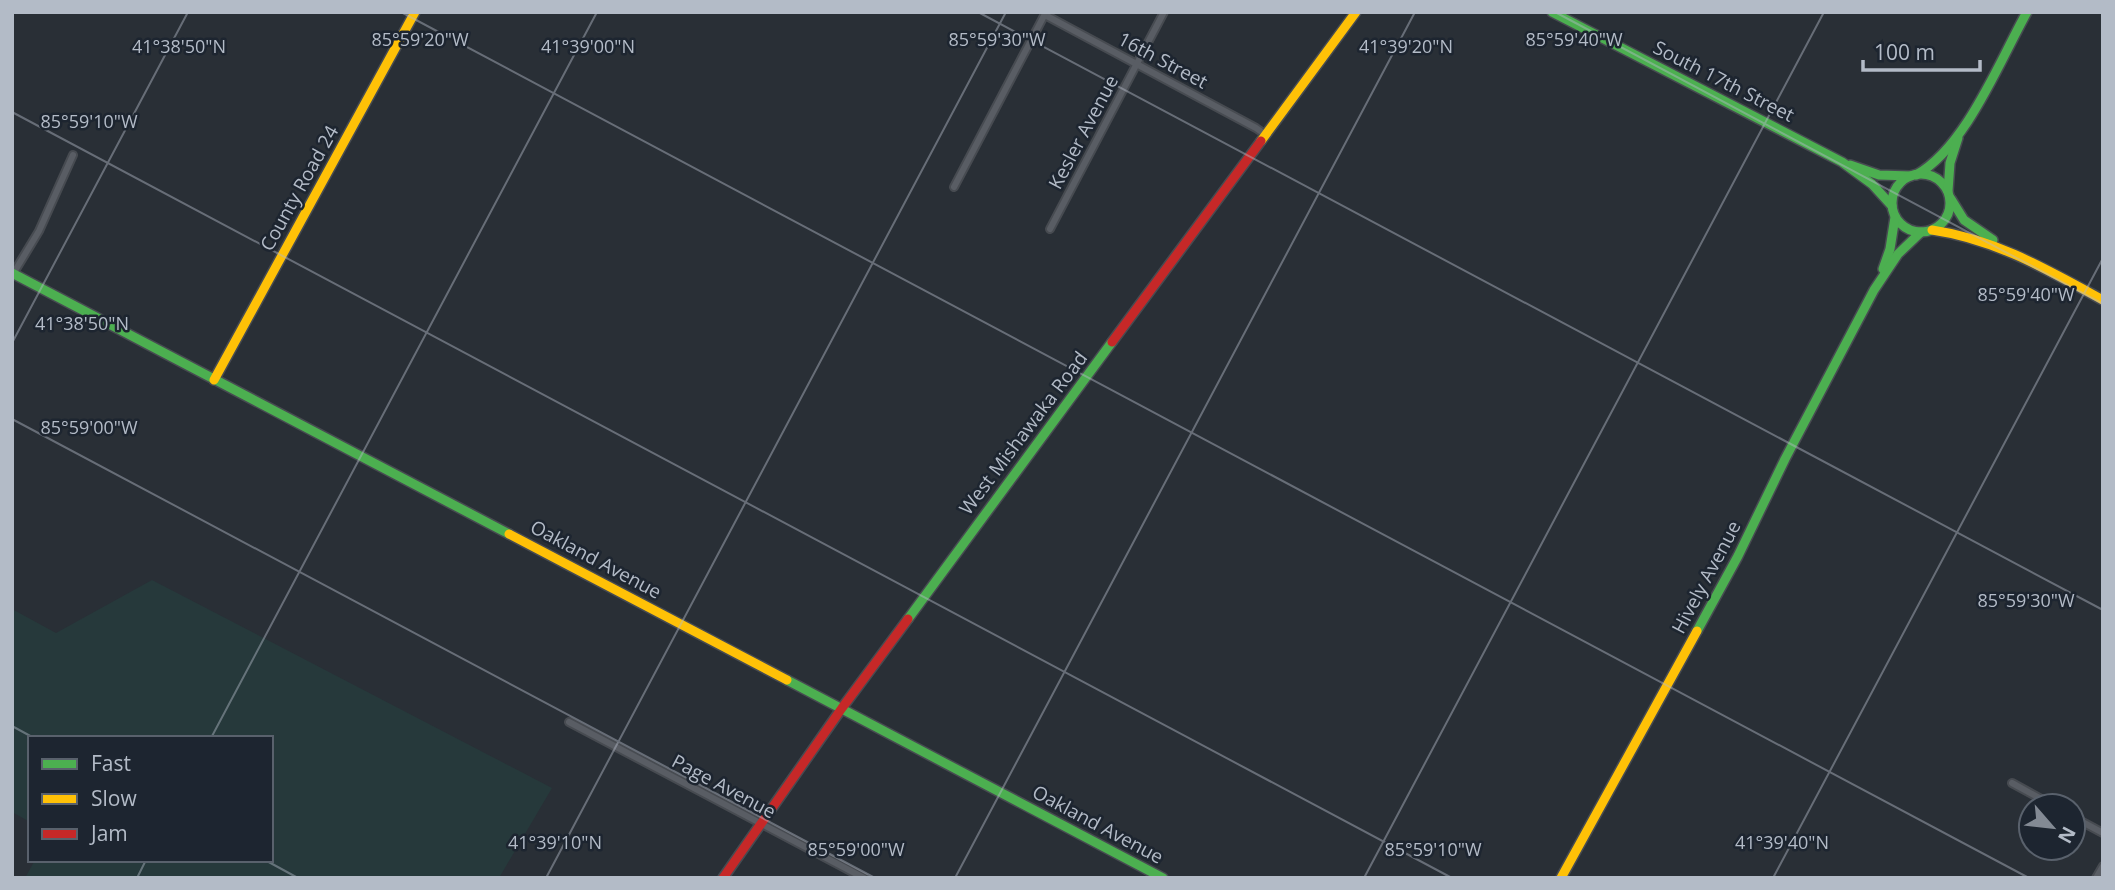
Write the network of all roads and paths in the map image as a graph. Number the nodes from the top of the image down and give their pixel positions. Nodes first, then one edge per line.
1 (415, 12) edge
2 (1164, 12) edge
3 (1356, 12) edge
4 (1552, 12) edge
5 (2027, 12) edge
6 (1045, 14) edge
7 (1137, 64) junction
8 (1965, 121) junction
9 (1266, 135) junction
10 (73, 155) dead end
11 (1842, 162) junction
12 (1913, 176) junction
13 (954, 187) dead end
14 (1948, 194) junction
15 (1892, 205) junction
16 (1895, 217) junction
17 (1050, 229) dead end
18 (1932, 230) junction
19 (1921, 232) junction
20 (2008, 250) junction
21 (13, 274) edge
22 (1874, 290) junction
23 (2103, 300) edge
24 (214, 380) junction
25 (842, 708) junction
26 (569, 722) dead end
27 (2012, 783) dead end
28 (2028, 792) edge
29 (761, 823) junction
30 (2087, 824) edge
31 (2103, 833) edge
32 (2103, 866) edge
33 (723, 878) edge
34 (864, 878) edge
35 (1163, 878) edge
36 (1562, 878) edge
37 (2096, 878) edge

1 - 24 street, County Road 24
2 - 7 street, Kesler Avenue
3 - 9 street, West Mishawaka Road
4 - 11 street, South 17th Street
5 - 8 street
6 - 7 street, 16th Street
6 - 13 street
7 - 9 street, 16th Street
7 - 17 street, Kesler Avenue
8 - 12 street
8 - 14 street
9 - 25 street, West Mishawaka Road
10 - 21 street
11 - 12 street
11 - 15 street
12 - 14 street
12 - 15 street
14 - 18 street
14 - 20 street
15 - 16 street
16 - 19 street
16 - 22 street, Hively Avenue
18 - 19 street
18 - 20 street
19 - 22 street, Hively Avenue
20 - 23 street
21 - 24 street, Oakland Avenue
22 - 36 street, Hively Avenue
24 - 25 street, Oakland Avenue
25 - 29 street, West Mishawaka Road
25 - 35 street, Oakland Avenue
26 - 29 street, Page Avenue
27 - 28 street
29 - 33 street, West Mishawaka Road
29 - 34 street, Page Avenue
30 - 31 street
32 - 37 street

